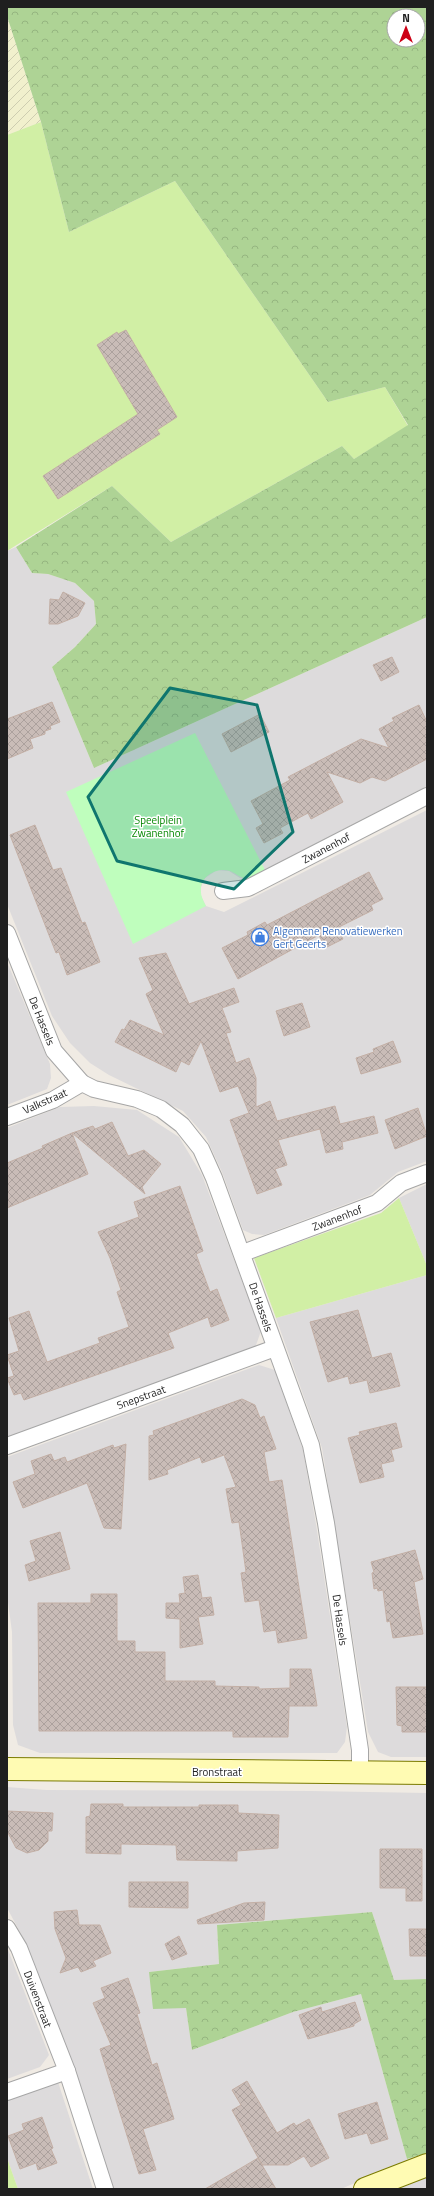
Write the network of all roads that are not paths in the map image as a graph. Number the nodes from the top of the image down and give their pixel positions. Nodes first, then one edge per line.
1 (427, 796) edge
2 (223, 891) dead end
3 (7, 934) edge
4 (82, 1083) junction
5 (7, 1117) edge
6 (427, 1173) edge
7 (243, 1254) junction
8 (275, 1348) junction
9 (7, 1446) edge
10 (7, 1769) edge
11 (360, 1772) junction
12 (427, 1773) edge
13 (7, 1928) edge
14 (67, 2071) junction
15 (7, 2092) edge
16 (427, 2165) edge
17 (104, 2189) edge
18 (365, 2189) edge

1 - 2 street, Zwanenhof
3 - 4 street, De Hassels
4 - 5 street, Valkstraat
4 - 7 street, De Hassels
6 - 7 street, Zwanenhof
7 - 8 street, De Hassels
8 - 9 street, Snepstraat
8 - 11 street, De Hassels
10 - 11 street, Bronstraat
11 - 12 street, Bronstraat
13 - 14 street, Duivenstraat
14 - 15 street
14 - 17 street, Duivenstraat
16 - 18 street

